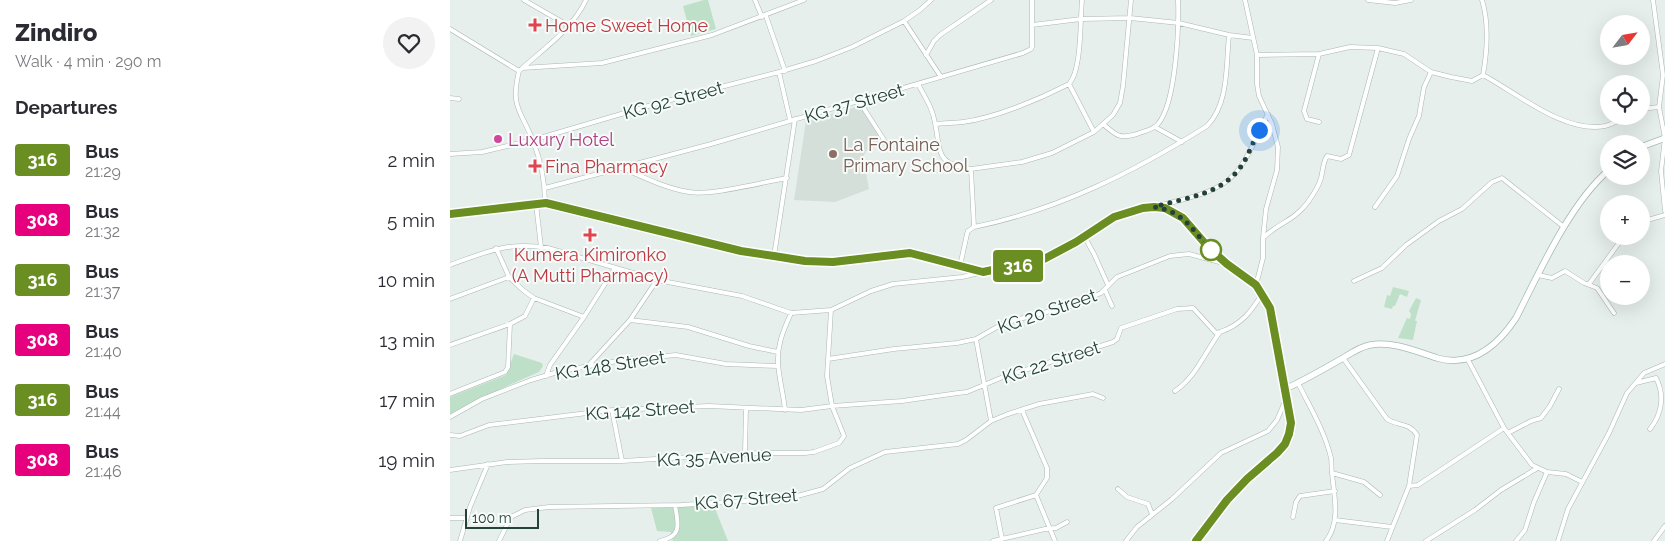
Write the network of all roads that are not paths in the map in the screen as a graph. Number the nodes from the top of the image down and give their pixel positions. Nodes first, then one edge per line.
1 (524, 0) edge
2 (586, 0) edge
3 (755, 0) edge
4 (804, 0) edge
5 (931, 0) edge
6 (992, 0) edge
7 (1032, 0) edge
8 (1082, 0) edge
9 (1131, 0) edge
10 (1178, 0) edge
11 (1245, 0) edge
12 (1368, 0) edge
13 (1411, 0) edge
14 (1482, 0) edge
15 (1653, 0) edge
16 (764, 16) junction
17 (1130, 18) junction
18 (1080, 19) junction
19 (904, 21) junction
20 (1178, 23) junction
21 (1032, 25) junction
22 (569, 26) junction
23 (450, 29) edge
24 (1229, 35) junction
25 (1253, 38) junction
26 (1378, 48) junction
27 (1319, 54) junction
28 (926, 55) junction
29 (1257, 55) junction
30 (521, 70) junction
31 (785, 71) junction
32 (779, 72) junction
33 (1431, 72) junction
34 (1483, 75) junction
35 (941, 77) junction
36 (918, 84) junction
37 (1069, 84) junction
38 (450, 98) edge
39 (459, 99) dead end
40 (859, 101) junction
41 (1659, 106) junction
42 (1650, 108) edge
43 (1268, 114) junction
44 (790, 120) junction
45 (795, 120) junction
46 (1319, 122) dead end
47 (936, 124) junction
48 (1104, 124) junction
49 (1608, 125) edge
50 (1155, 128) junction
51 (1094, 132) junction
52 (1665, 138) edge
53 (533, 140) junction
54 (1182, 142) junction
55 (1650, 144) edge
56 (890, 149) dead end
57 (450, 154) edge
58 (1663, 165) edge
59 (620, 167) junction
60 (970, 169) junction
61 (787, 178) junction
62 (1600, 179) edge
63 (546, 188) junction
64 (546, 203) junction
65 (536, 204) junction
66 (1154, 207) junction
67 (1375, 207) dead end
68 (1665, 211) edge
69 (450, 214) edge
70 (1665, 215) edge
71 (1650, 219) edge
72 (974, 227) junction
73 (1564, 227) junction
74 (1084, 236) junction
75 (1263, 238) junction
76 (1617, 245) edge
77 (541, 247) junction
78 (496, 248) junction
79 (774, 256) junction
80 (1227, 264) junction
81 (450, 265) edge
82 (960, 266) junction
83 (615, 268) junction
84 (983, 272) junction
85 (1538, 275) junction
86 (508, 277) junction
87 (658, 280) junction
88 (1354, 281) dead end
89 (1589, 284) junction
90 (1108, 285) junction
91 (1256, 285) junction
92 (1104, 290) junction
93 (1262, 294) junction
94 (534, 298) junction
95 (450, 299) edge
96 (1112, 306) dead end
97 (831, 310) junction
98 (791, 313) junction
99 (1614, 313) dead end
100 (584, 317) junction
101 (630, 320) junction
102 (510, 324) junction
103 (1220, 332) junction
104 (976, 339) junction
105 (450, 345) edge
106 (778, 352) junction
107 (1343, 358) junction
108 (1466, 358) junction
109 (828, 360) junction
110 (1665, 364) edge
111 (778, 366) junction
112 (587, 367) junction
113 (546, 376) junction
114 (1298, 383) junction
115 (1634, 384) junction
116 (983, 386) junction
117 (1285, 389) junction
118 (1559, 389) dead end
119 (1175, 391) dead end
120 (450, 394) edge
121 (1287, 397) junction
122 (1103, 398) dead end
123 (832, 406) junction
124 (746, 408) junction
125 (612, 410) junction
126 (785, 410) junction
127 (1022, 410) junction
128 (450, 417) edge
129 (1665, 418) edge
130 (1658, 419) junction
131 (990, 421) junction
132 (1504, 428) junction
133 (1650, 429) dead end
134 (1508, 433) junction
135 (450, 436) edge
136 (745, 454) junction
137 (622, 461) junction
138 (488, 464) junction
139 (1536, 469) junction
140 (450, 470) edge
141 (1547, 472) junction
142 (1332, 473) junction
143 (1582, 482) junction
144 (1409, 486) junction
145 (1118, 489) dead end
146 (1335, 491) junction
147 (1036, 495) junction
148 (1380, 495) dead end
149 (675, 505) junction
150 (1152, 514) junction
151 (1293, 517) dead end
152 (450, 518) edge
153 (466, 518) junction
154 (1335, 520) junction
155 (1067, 522) dead end
156 (1665, 526) edge
157 (1392, 527) junction
158 (1051, 529) junction
159 (1002, 539) junction
160 (460, 541) edge
161 (498, 541) edge
162 (660, 541) edge
163 (994, 541) edge
164 (1054, 541) edge
165 (1126, 541) edge
166 (1196, 541) edge
167 (1326, 541) edge
168 (1387, 541) edge
169 (1426, 541) edge
170 (1516, 541) edge
171 (1558, 541) edge
172 (1654, 541) edge

1 - 22 street
2 - 22 street
3 - 16 street
4 - 16 street
5 - 19 street, KG 92 Street
6 - 28 street
7 - 21 street
8 - 18 street
9 - 17 street
10 - 20 street
11 - 25 street
12 - 13 street
14 - 34 street
15 - 41 street
16 - 30 street
16 - 31 street
17 - 18 street
17 - 20 street
17 - 48 street
18 - 21 street
18 - 37 street
19 - 28 street
19 - 31 street, KG 92 Street
20 - 24 street
20 - 50 street
21 - 35 street, KG 37 Street
22 - 30 street
23 - 30 street
24 - 25 street
24 - 54 street
25 - 29 street
26 - 27 street
26 - 33 street
26 - 75 street
27 - 29 street
27 - 46 street
28 - 35 street
29 - 43 street
30 - 53 street
31 - 32 street, KG 92 Street
32 - 44 street
32 - 53 street, KG 92 Street
33 - 34 street
33 - 67 street
34 - 49 street
35 - 36 street, KG 37 Street
36 - 40 street, KG 37 Street
36 - 47 street
37 - 47 street
37 - 51 street
38 - 39 street
40 - 45 street, KG 37 Street
40 - 56 street
41 - 42 street
41 - 52 street
43 - 66 street
43 - 75 street
44 - 45 street, KG 37 Street
44 - 59 street, KG 37 Street
45 - 61 street
47 - 60 street
48 - 50 street
48 - 51 street
50 - 54 street
51 - 60 street
52 - 55 main road
52 - 58 street
53 - 57 street, KG 92 Street
53 - 63 street
54 - 72 street
58 - 68 street
59 - 61 street
59 - 63 street, KG 37 Street
60 - 72 street
61 - 79 street
62 - 73 main road
63 - 64 street
64 - 65 main road
64 - 79 main road
65 - 69 main road
65 - 77 street
66 - 74 main road
66 - 80 main road
70 - 71 street
72 - 82 street
73 - 85 main road
73 - 88 street
74 - 84 main road
74 - 90 street
75 - 91 street
76 - 89 street
77 - 78 street
77 - 83 street
78 - 81 street
78 - 86 street
79 - 82 main road
80 - 90 street, KG 20 Street
80 - 91 main road
82 - 84 main road
83 - 87 street
83 - 100 street
84 - 97 street
85 - 89 street
85 - 108 main road
86 - 94 street
86 - 95 street
87 - 98 street
87 - 101 street
89 - 99 street
90 - 92 street, KG 20 Street
91 - 93 main road
92 - 96 street
92 - 104 street, KG 20 Street
93 - 103 street
93 - 117 main road
94 - 100 street
94 - 102 street
97 - 98 street
97 - 109 street, KG 35 Avenue
98 - 106 street
100 - 113 street
101 - 106 street
101 - 112 street
102 - 105 street
102 - 120 street
103 - 116 street, KG 22 Street
103 - 119 street
104 - 109 street, KG 20 Street
104 - 116 street
106 - 111 street
107 - 108 main road
107 - 114 main road
107 - 144 street
108 - 132 street
109 - 123 street, KG 35 Avenue
110 - 115 street
111 - 112 street, KG 148 Street
111 - 126 street
112 - 113 street, KG 148 Street
113 - 128 street, KG 148 Street
114 - 117 main road
114 - 142 street
115 - 130 street
115 - 143 street
116 - 123 street, KG 22 Street
116 - 131 street
117 - 121 main road
118 - 134 street
121 - 150 street
121 - 166 main road
122 - 127 street, KG 67 Street
123 - 126 street, KG 142 Street
123 - 136 street, KG 35 Avenue
124 - 125 street, KG 142 Street
124 - 126 street, KG 142 Street
124 - 136 street
125 - 135 street, KG 142 Street
125 - 137 street
127 - 131 street, KG 67 Street
127 - 147 street
129 - 130 street
130 - 133 street
131 - 149 street, KG 67 Street
132 - 134 street
132 - 144 street
134 - 139 street
136 - 137 street, KG 35 Avenue
137 - 138 street, KG 35 Avenue
138 - 140 street, KG 35 Avenue
138 - 153 street
139 - 141 street
139 - 169 street
141 - 143 street
141 - 170 street
142 - 146 street
142 - 148 street
143 - 171 street
144 - 157 street
145 - 150 street
146 - 151 street
146 - 154 street
147 - 158 street
147 - 159 street
149 - 161 street, KG 67 Street
149 - 162 street
150 - 165 street
152 - 153 street
153 - 160 street
154 - 157 street
154 - 167 street
155 - 158 street
156 - 172 street
157 - 168 street
158 - 159 street
158 - 164 street
159 - 163 street

